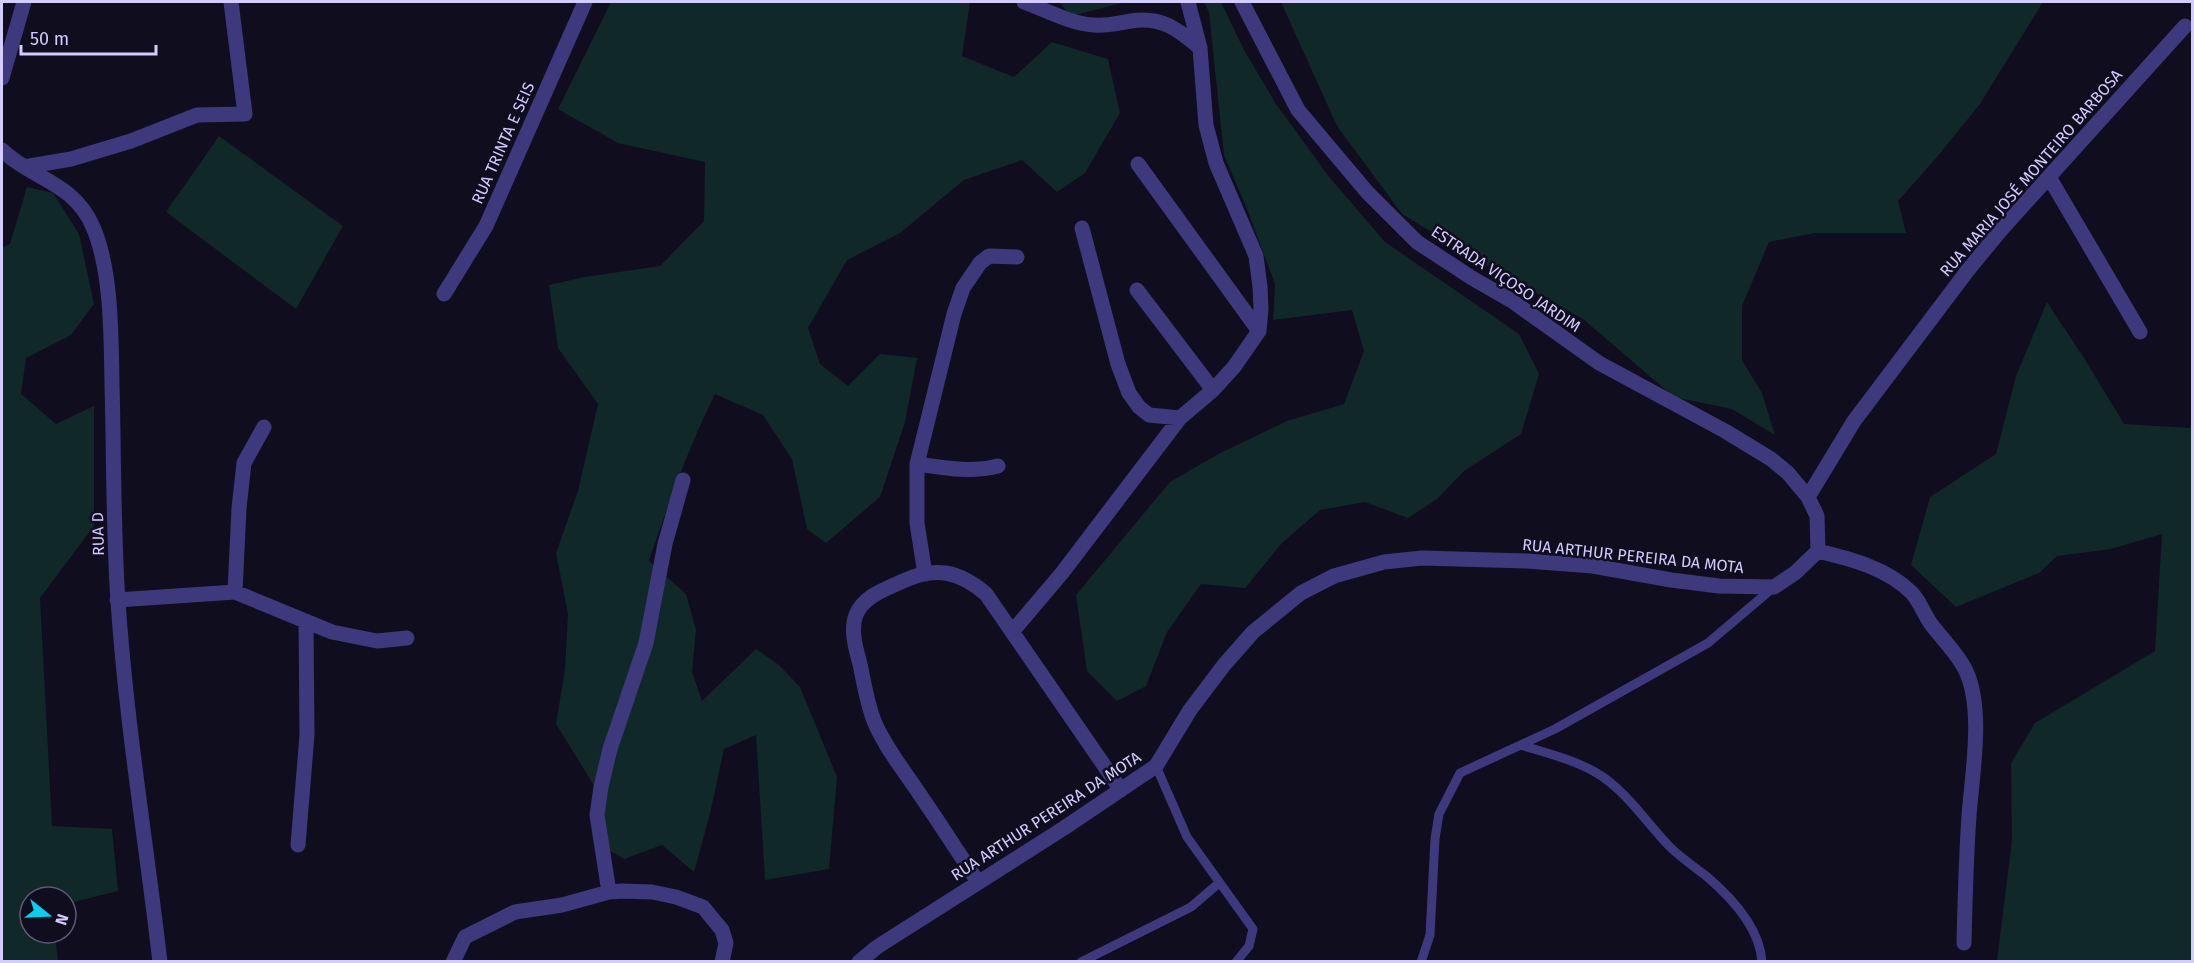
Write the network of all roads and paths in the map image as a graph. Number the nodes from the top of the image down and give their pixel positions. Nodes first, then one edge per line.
1 (24, 2) edge
2 (231, 2) edge
3 (585, 2) edge
4 (1024, 2) edge
5 (1188, 2) edge
6 (1242, 2) edge
7 (2185, 26) dead end
8 (1200, 48) junction
9 (2, 78) edge
10 (2, 151) edge
11 (1138, 164) dead end
12 (24, 167) junction
13 (2049, 177) junction
14 (1082, 228) dead end
15 (1017, 257) dead end
16 (1137, 290) dead end
17 (444, 294) dead end
18 (1259, 331) junction
19 (2140, 332) dead end
20 (1213, 390) junction
21 (1180, 418) junction
22 (264, 427) dead end
23 (917, 464) junction
24 (998, 466) dead end
25 (683, 480) dead end
26 (1808, 497) junction
27 (1818, 551) junction
28 (925, 574) junction
29 (1774, 587) junction
30 (235, 592) junction
31 (117, 600) junction
32 (306, 622) junction
33 (1012, 632) junction
34 (407, 638) dead end
35 (1521, 745) junction
36 (1156, 765) junction
37 (1121, 790) junction
38 (298, 845) dead end
39 (978, 882) junction
40 (1220, 884) junction
41 (609, 892) junction
42 (1964, 943) dead end
43 (160, 962) edge
44 (453, 962) edge
45 (722, 962) edge
46 (859, 962) edge
47 (1081, 962) edge
48 (1236, 962) edge
49 (1421, 962) edge
50 (1762, 962) edge

1 - 9 street
2 - 12 street
3 - 17 street, RUA TRINTA E SEIS
4 - 8 street
5 - 8 street
6 - 26 street, ESTRADA VIÇOSO JARDIM
7 - 13 street, RUA MARIA JOSÉ MONTEIRO BARBOSA
8 - 18 street
10 - 12 street, RUA D
11 - 18 street
12 - 31 street, RUA D
13 - 19 street
13 - 26 street, RUA MARIA JOSÉ MONTEIRO BARBOSA
14 - 21 street
15 - 23 street
16 - 20 street
18 - 20 street
20 - 21 street
21 - 33 street
22 - 30 street
23 - 24 street
23 - 28 street
25 - 41 street
26 - 27 street, ESTRADA VIÇOSO JARDIM
27 - 29 street
27 - 42 street
28 - 33 street
28 - 39 street
29 - 35 lane
29 - 36 street, RUA ARTHUR PEREIRA DA MOTA
30 - 31 street
30 - 32 street
31 - 43 street, RUA D
32 - 34 street
32 - 38 street
33 - 37 street
35 - 49 lane
35 - 50 lane
36 - 37 street, RUA ARTHUR PEREIRA DA MOTA
36 - 40 lane
37 - 39 street, RUA ARTHUR PEREIRA DA MOTA
39 - 46 street, RUA ARTHUR PEREIRA DA MOTA
40 - 47 lane
40 - 48 lane
41 - 44 street
41 - 45 street

